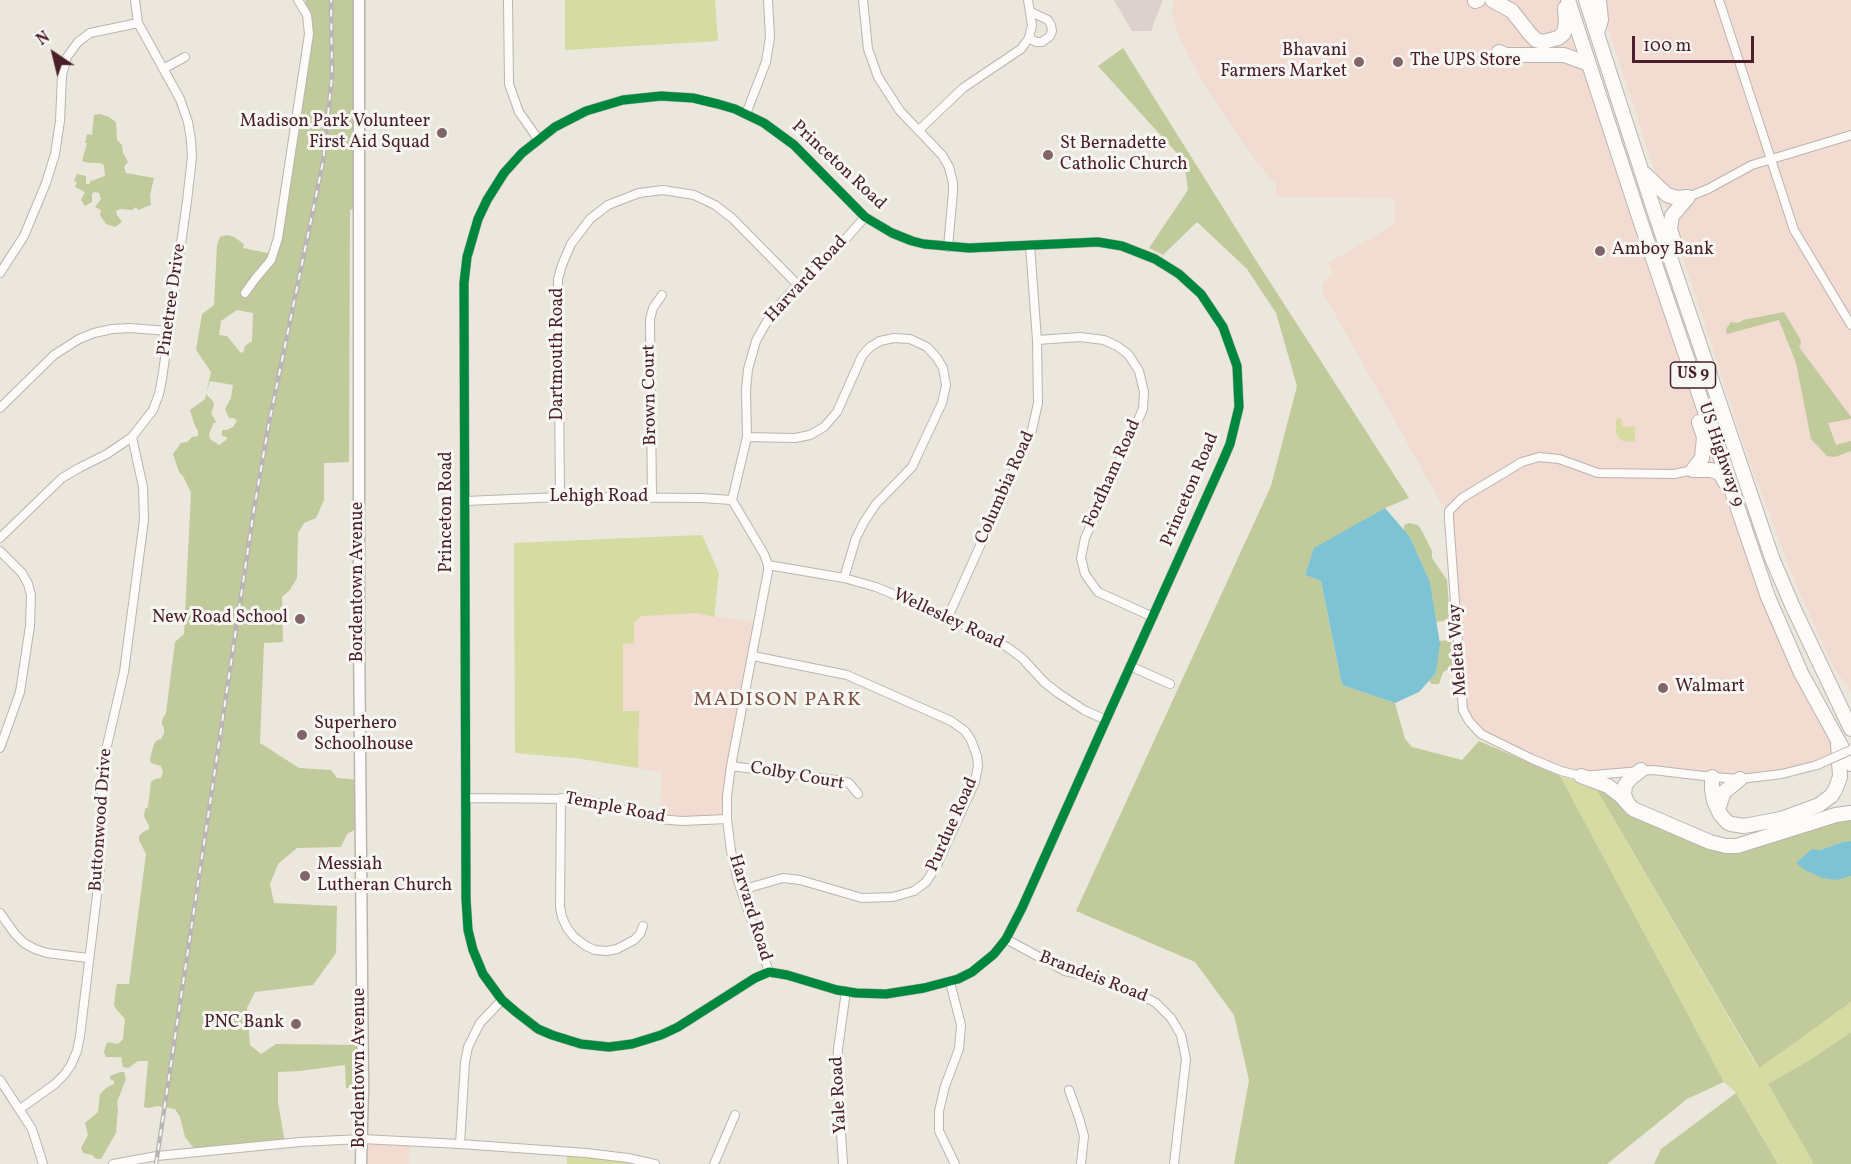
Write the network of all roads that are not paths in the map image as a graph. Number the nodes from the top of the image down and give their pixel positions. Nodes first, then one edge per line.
1 (135, 0) edge
2 (298, 0) edge
3 (359, 0) edge
4 (508, 0) edge
5 (768, 0) edge
6 (863, 0) edge
7 (1028, 0) edge
8 (1492, 0) edge
9 (1567, 0) edge
10 (1586, 0) edge
11 (1599, 0) edge
12 (1719, 0) edge
13 (1031, 12) junction
14 (138, 23) junction
15 (1597, 35) junction
16 (1029, 38) junction
17 (1499, 52) dead end
18 (185, 57) dead end
19 (1589, 64) junction
20 (163, 69) junction
21 (746, 114) junction
22 (919, 130) junction
23 (1851, 135) edge
24 (538, 139) junction
25 (1772, 159) junction
26 (1642, 170) junction
27 (1688, 197) junction
28 (865, 217) junction
29 (1030, 245) junction
30 (948, 247) junction
31 (0, 273) edge
32 (798, 285) junction
33 (245, 293) dead end
34 (662, 295) dead end
35 (1689, 313) junction
36 (1851, 325) edge
37 (168, 331) junction
38 (1678, 333) junction
39 (1037, 340) junction
40 (0, 408) edge
41 (132, 437) junction
42 (747, 437) junction
43 (1693, 470) junction
44 (560, 497) junction
45 (652, 498) junction
46 (732, 500) junction
47 (465, 501) junction
48 (1742, 523) junction
49 (0, 538) edge
50 (0, 551) edge
51 (768, 565) junction
52 (844, 578) junction
53 (948, 617) junction
54 (1153, 617) junction
55 (753, 656) junction
56 (1130, 666) junction
57 (1170, 684) dead end
58 (1106, 720) junction
59 (1851, 729) edge
60 (1838, 742) junction
61 (0, 748) edge
62 (1851, 750) edge
63 (1851, 764) edge
64 (731, 765) junction
65 (1641, 771) junction
66 (1581, 776) junction
67 (1712, 777) junction
68 (1740, 779) junction
69 (858, 795) dead end
70 (466, 798) junction
71 (561, 798) junction
72 (1628, 804) junction
73 (1718, 809) junction
74 (1851, 813) edge
75 (727, 819) junction
76 (741, 890) junction
77 (0, 913) edge
78 (643, 926) dead end
79 (1006, 939) junction
80 (88, 958) junction
81 (770, 972) junction
82 (950, 982) junction
83 (846, 991) junction
84 (502, 1000) junction
85 (0, 1080) edge
86 (1069, 1090) dead end
87 (20, 1109) junction
88 (735, 1115) dead end
89 (362, 1139) junction
90 (460, 1144) junction
91 (43, 1164) edge
92 (113, 1164) edge
93 (361, 1164) edge
94 (655, 1164) edge
95 (714, 1164) edge
96 (843, 1164) edge
97 (955, 1164) edge
98 (1081, 1164) edge
99 (1174, 1164) edge

1 - 14 street, Pinetree Drive
2 - 33 street
3 - 89 street, Bordentown Avenue
4 - 24 street
5 - 21 street
6 - 22 street
7 - 13 street
8 - 9 highway
9 - 19 highway, US Highway 9 / US 9
10 - 15 highway, US Highway 9 / US 9
11 - 15 highway
12 - 25 street
13 - 16 street
13 - 16 street
14 - 20 street, Pinetree Drive
14 - 31 street
15 - 26 highway, US Highway 9 / US 9
16 - 22 street
17 - 19 highway
18 - 20 street
19 - 38 highway, US Highway 9 / US 9
20 - 37 street, Pinetree Drive
21 - 24 street, Princeton Road
21 - 28 street, Princeton Road
22 - 30 street
23 - 25 street
24 - 47 street, Princeton Road
25 - 27 street
25 - 36 street
26 - 27 highway
26 - 35 highway, US Highway 9 / US 9
27 - 35 highway
28 - 30 street, Princeton Road
28 - 32 street, Harvard Road
29 - 30 street, Princeton Road
29 - 39 street, Columbia Road
29 - 54 street, Princeton Road
32 - 42 street, Harvard Road
32 - 44 street, Dartmouth Road
34 - 45 street, Brown Court
35 - 59 highway, US Highway 9 / US 9
37 - 40 street
37 - 41 street, Pinetree Drive
38 - 43 highway
38 - 48 highway, US Highway 9 / US 9
39 - 53 street, Columbia Road
39 - 54 street, Fordham Road
41 - 49 street, Pinetree Drive
41 - 80 street, Buttonwood Drive
42 - 46 street, Harvard Road
42 - 52 street
43 - 48 highway
43 - 66 street, Meleta Way
44 - 45 street, Lehigh Road
44 - 47 street, Lehigh Road
45 - 46 street, Lehigh Road
46 - 51 street
47 - 70 street, Princeton Road
48 - 60 highway, US Highway 9 / US 9
50 - 61 street
51 - 52 street, Wellesley Road
51 - 55 street, Harvard Road
52 - 53 street, Wellesley Road
53 - 58 street, Wellesley Road
54 - 56 street, Princeton Road
55 - 64 street, Harvard Road
55 - 76 street, Purdue Road
56 - 57 street
56 - 58 street, Princeton Road
58 - 79 street, Princeton Road
60 - 63 highway, US Highway 9 / US 9
60 - 73 highway
62 - 68 street, Meleta Way, bridge
64 - 69 street, Colby Court
64 - 75 street, Harvard Road
65 - 66 street, Meleta Way
65 - 67 street, Meleta Way
65 - 72 highway
66 - 72 highway
67 - 68 street, Meleta Way
67 - 73 highway
68 - 73 highway
70 - 71 street, Temple Road
70 - 84 street, Princeton Road
71 - 75 street, Temple Road
71 - 78 street
72 - 74 highway
75 - 76 street, Harvard Road
76 - 81 street, Harvard Road
77 - 80 street
79 - 82 street, Princeton Road
79 - 99 street, Brandeis Road
80 - 87 street, Buttonwood Drive
81 - 83 street, Princeton Road
81 - 84 street, Princeton Road
82 - 83 street, Princeton Road
82 - 97 street
83 - 96 street, Yale Road
84 - 90 street
85 - 87 street
86 - 98 street
87 - 91 street
88 - 95 street
89 - 90 street
89 - 92 street
89 - 93 street, Bordentown Avenue
90 - 94 street

